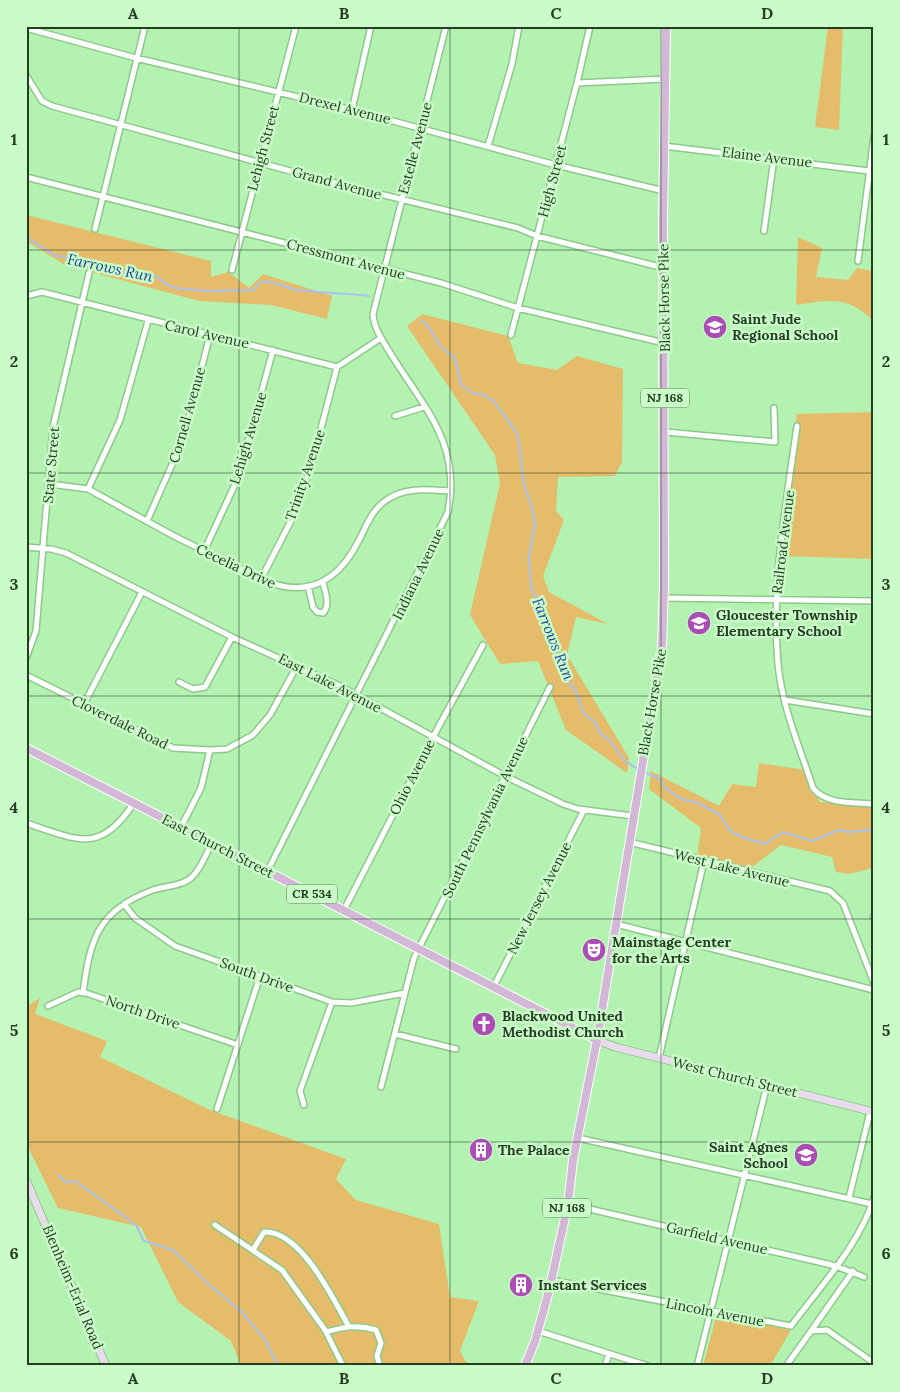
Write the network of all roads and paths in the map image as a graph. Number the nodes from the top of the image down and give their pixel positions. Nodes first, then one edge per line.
1 (145, 26) edge
2 (296, 26) edge
3 (371, 26) edge
4 (446, 26) edge
5 (519, 26) edge
6 (590, 26) edge
7 (666, 26) edge
8 (26, 28) edge
9 (136, 58) junction
10 (26, 75) edge
11 (665, 78) junction
12 (577, 83) junction
13 (278, 92) junction
14 (352, 110) junction
15 (120, 125) junction
16 (420, 128) junction
17 (874, 136) edge
18 (488, 146) junction
19 (664, 146) junction
20 (774, 158) junction
21 (260, 161) junction
22 (556, 165) junction
23 (869, 171) junction
24 (26, 177) edge
25 (664, 191) junction
26 (102, 196) junction
27 (401, 200) junction
28 (95, 228) dead end
29 (764, 231) dead end
30 (242, 232) junction
31 (537, 236) junction
32 (858, 261) dead end
33 (664, 268) junction
34 (383, 269) junction
35 (232, 270) dead end
36 (89, 273) dead end
37 (26, 296) edge
38 (81, 303) junction
39 (518, 308) junction
40 (148, 320) junction
41 (210, 335) junction
42 (510, 335) dead end
43 (381, 338) junction
44 (665, 343) junction
45 (273, 350) junction
46 (337, 368) junction
47 (424, 407) junction
48 (774, 408) dead end
49 (395, 416) dead end
50 (797, 426) dead end
51 (665, 432) junction
52 (50, 484) junction
53 (88, 489) junction
54 (452, 491) junction
55 (147, 521) junction
56 (26, 547) edge
57 (44, 548) junction
58 (204, 551) junction
59 (261, 579) junction
60 (323, 582) junction
61 (308, 586) junction
62 (142, 592) junction
63 (664, 598) junction
64 (776, 600) junction
65 (874, 601) edge
66 (232, 636) junction
67 (483, 645) dead end
68 (26, 658) edge
69 (297, 666) junction
70 (26, 675) edge
71 (179, 682) dead end
72 (550, 687) dead end
73 (358, 696) junction
74 (785, 700) junction
75 (84, 704) junction
76 (874, 714) edge
77 (433, 737) junction
78 (26, 748) edge
79 (210, 750) junction
80 (505, 776) junction
81 (134, 803) junction
82 (874, 804) edge
83 (584, 810) junction
84 (633, 816) junction
85 (26, 823) edge
86 (181, 827) junction
87 (629, 842) junction
88 (212, 843) junction
89 (704, 860) junction
90 (267, 872) junction
91 (124, 904) junction
92 (344, 910) junction
93 (616, 924) junction
94 (686, 941) junction
95 (420, 947) junction
96 (260, 976) junction
97 (874, 983) edge
98 (494, 986) junction
99 (874, 990) edge
100 (83, 993) junction
101 (405, 993) junction
102 (332, 1002) junction
103 (48, 1006) dead end
104 (395, 1034) junction
105 (597, 1040) junction
106 (238, 1045) junction
107 (456, 1048) dead end
108 (659, 1058) junction
109 (767, 1085) junction
110 (381, 1087) dead end
111 (304, 1105) dead end
112 (217, 1109) dead end
113 (872, 1112) edge
114 (578, 1138) junction
115 (744, 1175) junction
116 (26, 1180) edge
117 (874, 1197) edge
118 (848, 1198) junction
119 (568, 1204) junction
120 (872, 1204) junction
121 (216, 1224) dead end
122 (728, 1240) junction
123 (253, 1250) junction
124 (836, 1266) junction
125 (852, 1271) junction
126 (864, 1277) dead end
127 (551, 1280) junction
128 (710, 1311) junction
129 (348, 1326) junction
130 (538, 1331) junction
131 (811, 1331) junction
132 (326, 1332) junction
133 (609, 1354) junction
134 (874, 1363) edge
135 (106, 1366) edge
136 (343, 1366) edge
137 (380, 1366) edge
138 (525, 1366) edge
139 (605, 1366) edge
140 (648, 1366) edge
141 (697, 1366) edge
142 (786, 1366) edge

1 - 9 street
2 - 13 street, Lehigh Street
3 - 14 street
4 - 16 street, Estelle Avenue
5 - 18 street
6 - 12 street, High Street
7 - 11 main road, Black Horse Pike / NJ 168
8 - 9 street, Drexel Avenue
9 - 13 street, Drexel Avenue
9 - 15 street
10 - 15 street, Grand Avenue
11 - 12 street
11 - 19 main road, Black Horse Pike / NJ 168
12 - 22 street, High Street
13 - 14 street, Drexel Avenue
13 - 21 street, Lehigh Street
14 - 16 street, Drexel Avenue
15 - 21 street, Grand Avenue
15 - 26 street
16 - 18 street, Drexel Avenue
16 - 27 street, Estelle Avenue
17 - 23 street
18 - 22 street, Drexel Avenue
19 - 20 street, Elaine Avenue
19 - 25 main road, Black Horse Pike / NJ 168
20 - 23 street, Elaine Avenue
20 - 29 street
21 - 27 street, Grand Avenue
21 - 30 street, Lehigh Street
22 - 25 street, Drexel Avenue
22 - 31 street, High Street
23 - 32 street
24 - 26 street, Cressmont Avenue
25 - 33 main road, Black Horse Pike / NJ 168
26 - 28 street
26 - 30 street, Cressmont Avenue
27 - 31 street, Grand Avenue
27 - 34 street, Estelle Avenue
30 - 34 street, Cressmont Avenue
30 - 35 street, Lehigh Street
31 - 33 street, Grand Avenue
31 - 39 street, High Street
33 - 44 main road, Black Horse Pike / NJ 168
34 - 39 street, Cressmont Avenue
34 - 43 street, Indiana Avenue
36 - 38 street, State Street
37 - 38 street, Carol Avenue
38 - 40 street, Carol Avenue
38 - 52 street, State Street
39 - 42 street, High Street
39 - 44 street, Cressmont Avenue
40 - 41 street, Carol Avenue
40 - 53 street
41 - 45 street, Carol Avenue
41 - 55 street, Cornell Avenue
43 - 46 street
43 - 47 street, Indiana Avenue
44 - 51 main road, Black Horse Pike / NJ 168
45 - 46 street, Carol Avenue
45 - 58 street, Lehigh Avenue
46 - 59 street, Trinity Avenue
47 - 49 street
47 - 54 street, Indiana Avenue
48 - 51 street
50 - 64 street, Railroad Avenue
51 - 63 main road, Black Horse Pike / NJ 168
52 - 53 street, Cecelia Drive
52 - 57 street, State Street
53 - 55 street, Cecelia Drive
54 - 60 street, Cecelia Drive
54 - 73 street, Indiana Avenue
55 - 58 street, Cecelia Drive
56 - 57 street, East Lake Avenue
57 - 62 street, East Lake Avenue
57 - 68 street, State Street
58 - 59 street, Cecelia Drive
59 - 61 street, Cecelia Drive
60 - 61 street, Cecelia Drive
60 - 61 street
62 - 66 street, East Lake Avenue
62 - 75 street
63 - 64 street
63 - 84 main road, Black Horse Pike / NJ 168
64 - 65 street
64 - 74 street, Railroad Avenue
66 - 69 street, East Lake Avenue
66 - 71 street
67 - 77 street, Ohio Avenue
69 - 73 street, East Lake Avenue
69 - 79 street, Cloverdale Road
70 - 75 street, Cloverdale Road
72 - 80 street, South Pennsylvania Avenue
73 - 77 street, East Lake Avenue
73 - 90 street, Indiana Avenue
74 - 76 street
74 - 82 street, Railroad Avenue
75 - 79 street, Cloverdale Road
77 - 80 street, East Lake Avenue
77 - 92 street, Ohio Avenue
78 - 81 main road, East Church Street / CR 534
79 - 86 street
80 - 83 street, East Lake Avenue
80 - 95 street, South Pennsylvania Avenue
81 - 85 street
81 - 86 main road, East Church Street / CR 534
83 - 84 street, East Lake Avenue
83 - 98 street, New Jersey Avenue
84 - 87 main road, Black Horse Pike / NJ 168
86 - 88 main road, East Church Street / CR 534
87 - 89 street, West Lake Avenue
87 - 93 main road, Black Horse Pike / NJ 168
88 - 90 main road, East Church Street / CR 534
88 - 91 street
89 - 94 street
89 - 97 street, West Lake Avenue
90 - 92 main road, East Church Street / CR 534
91 - 96 street, South Drive
91 - 100 street
92 - 95 main road, East Church Street / CR 534
93 - 94 street
93 - 105 main road, Black Horse Pike / NJ 168
94 - 99 street
94 - 108 street
95 - 98 main road, East Church Street / CR 534
95 - 101 street, South Pennsylvania Avenue
96 - 102 street, South Drive
96 - 106 street
98 - 105 main road, East Church Street / CR 534
100 - 103 street
100 - 106 street, North Drive
101 - 102 street, South Drive
101 - 104 street, South Pennsylvania Avenue
102 - 111 street
104 - 107 street
104 - 110 street, South Pennsylvania Avenue
105 - 108 main road, West Church Street / CR 534
105 - 114 main road, Black Horse Pike / NJ 168
106 - 112 street
108 - 109 main road, West Church Street / CR 534
109 - 113 main road, West Church Street / CR 534
109 - 115 street
113 - 118 street
114 - 115 street
114 - 119 main road, Black Horse Pike / NJ 168
115 - 118 street
115 - 122 street
116 - 135 main road, Blenheim-Erial Road
117 - 120 street
118 - 120 street
119 - 122 street, Garfield Avenue
119 - 127 main road, Black Horse Pike / NJ 168
120 - 124 street
121 - 123 street
122 - 124 street, Garfield Avenue
122 - 128 street
123 - 129 street
123 - 132 street
124 - 125 street, Garfield Avenue
124 - 128 street, Lincoln Avenue
125 - 126 street, Garfield Avenue
125 - 131 street
127 - 128 street, Lincoln Avenue
127 - 130 main road, Black Horse Pike / NJ 168
128 - 141 street
129 - 132 street
129 - 137 street
130 - 133 street
130 - 138 main road, Black Horse Pike / NJ 168
131 - 134 street
131 - 142 street
132 - 136 street
133 - 139 street
133 - 140 street

